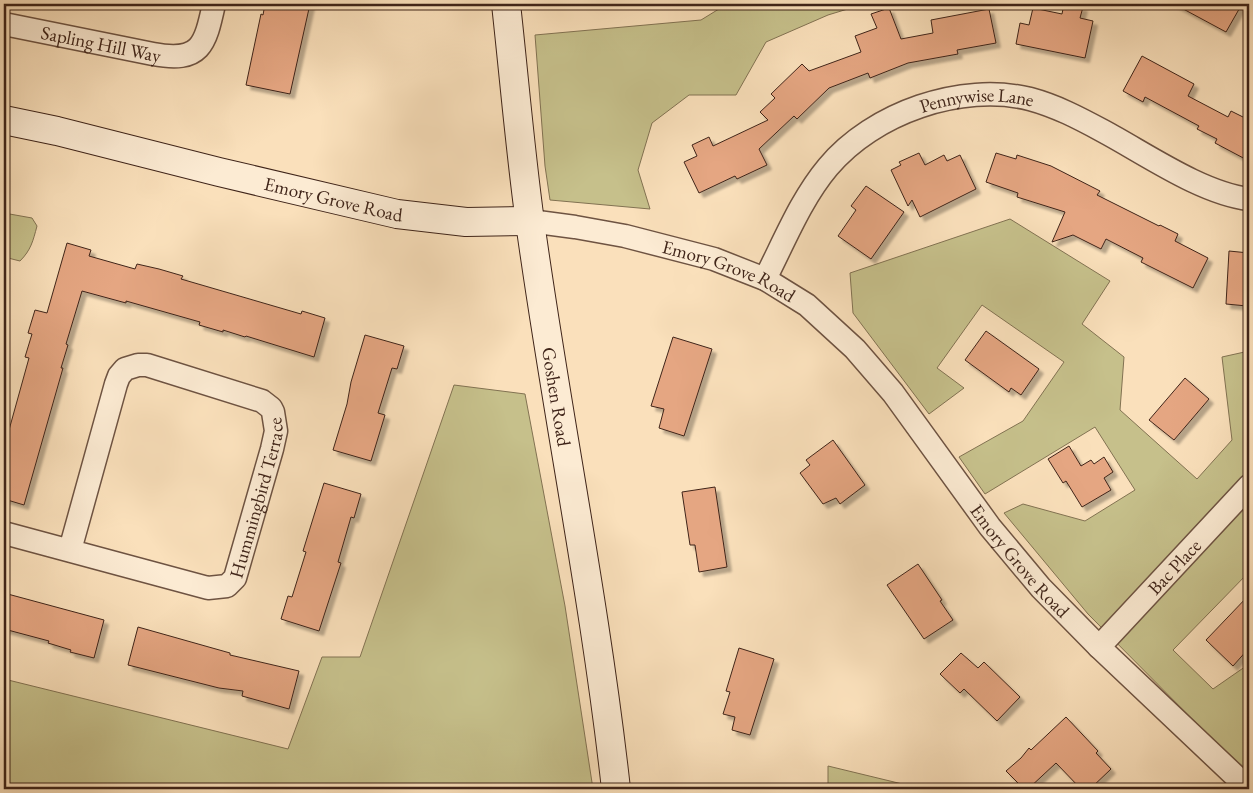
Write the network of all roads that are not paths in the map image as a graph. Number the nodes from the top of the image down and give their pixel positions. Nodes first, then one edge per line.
1 (214, 4) edge
2 (506, 4) edge
3 (4, 24) edge
4 (4, 120) edge
5 (1249, 199) edge
6 (530, 221) junction
7 (765, 279) junction
8 (1249, 486) edge
9 (4, 533) edge
10 (70, 550) junction
11 (1099, 647) junction
12 (616, 789) edge
13 (1249, 789) edge

1 - 3 street, Sapling Hill Way
2 - 6 street, Goshen Road
4 - 6 street, Emory Grove Road
5 - 7 street, Pennywise Lane
6 - 7 street, Emory Grove Road
6 - 12 street, Goshen Road
7 - 11 street, Emory Grove Road
8 - 11 street, Bac Place
9 - 10 street, Hummingbird Terrace
10 - 10 street, Hummingbird Terrace
11 - 13 street, Emory Grove Road

